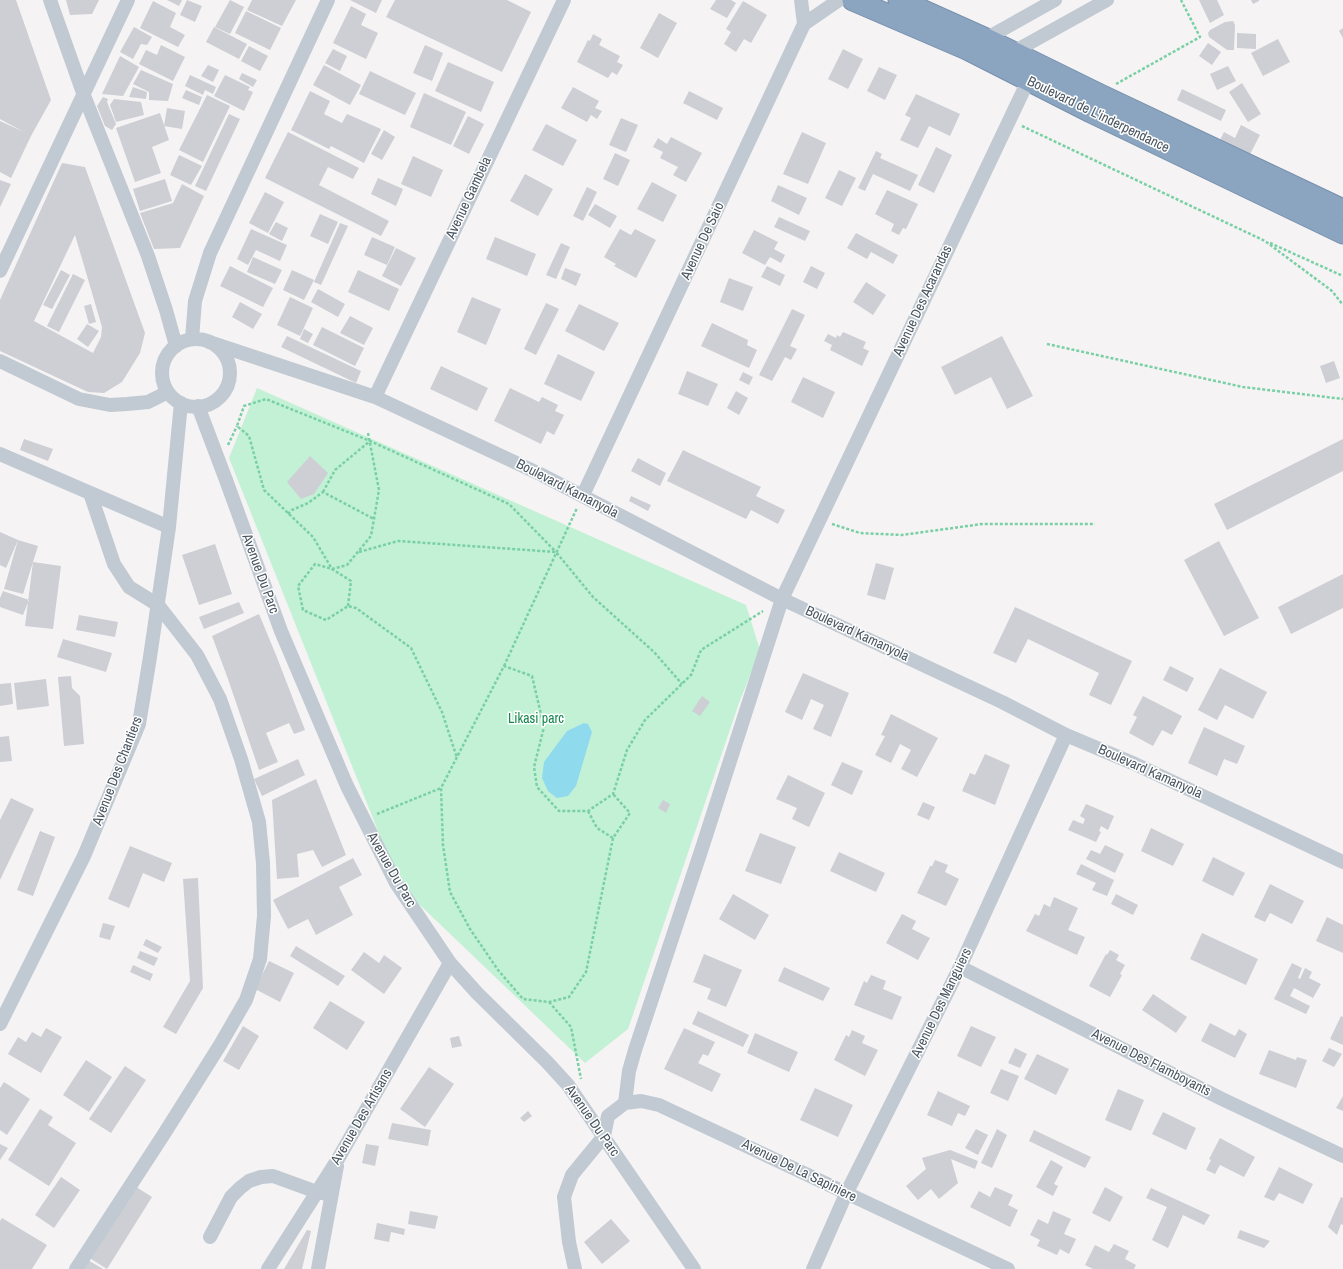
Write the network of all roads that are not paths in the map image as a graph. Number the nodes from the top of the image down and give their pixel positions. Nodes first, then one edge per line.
1 (50, 0) edge
2 (128, 0) edge
3 (328, 0) edge
4 (564, 0) edge
5 (801, 0) edge
6 (839, 0) edge
7 (853, 0) edge
8 (899, 0) edge
9 (1055, 0) edge
10 (1106, 0) edge
11 (804, 24) junction
12 (986, 39) junction
13 (966, 50) junction
14 (1013, 52) junction
15 (994, 63) junction
16 (1028, 81) junction
17 (83, 93) junction
18 (1342, 209) edge
19 (1343, 233) edge
20 (0, 271) edge
21 (192, 339) junction
22 (209, 342) junction
23 (176, 346) junction
24 (0, 361) edge
25 (168, 392) junction
26 (375, 397) junction
27 (181, 403) junction
28 (198, 406) junction
29 (0, 454) edge
30 (90, 493) junction
31 (582, 495) junction
32 (169, 527) junction
33 (782, 599) junction
34 (158, 605) junction
35 (1066, 735) junction
36 (1343, 862) edge
37 (450, 963) junction
38 (960, 967) junction
39 (0, 1024) edge
40 (625, 1103) junction
41 (604, 1136) junction
42 (1343, 1156) edge
43 (338, 1159) junction
44 (317, 1192) junction
45 (846, 1194) junction
46 (331, 1195) junction
47 (210, 1237) dead end
48 (76, 1269) edge
49 (268, 1269) edge
50 (318, 1269) edge
51 (575, 1269) edge
52 (694, 1269) edge
53 (813, 1269) edge
54 (1008, 1269) edge

1 - 17 street
2 - 17 street
3 - 21 street
4 - 26 street, Avenue Gambela
5 - 11 street
6 - 11 street
7 - 13 highway, Boulevard de L'inderpendance
8 - 12 highway, Boulevard de L'inderpendance
9 - 12 street
10 - 14 street
11 - 31 street, Avenue De Saio
12 - 13 street
12 - 14 highway, Boulevard de L'inderpendance
13 - 15 highway, Boulevard de L'inderpendance
14 - 15 street
14 - 18 highway, Boulevard de L'inderpendance
15 - 16 highway, Boulevard de L'inderpendance
16 - 19 highway, Boulevard de L'inderpendance
16 - 33 street, Avenue Des Acarandas
17 - 20 street
17 - 23 street
21 - 22 street
21 - 23 street
22 - 26 street, Boulevard Kamanyola
22 - 28 street
23 - 25 street
24 - 25 street
25 - 27 street
26 - 31 street, Boulevard Kamanyola
27 - 28 street
27 - 32 street, Avenue Des Chantiers
28 - 37 street, Avenue Du Parc
29 - 30 street
30 - 32 street
30 - 34 street
31 - 33 street, Boulevard Kamanyola
32 - 34 street, Avenue Des Chantiers
33 - 35 street, Boulevard Kamanyola
33 - 40 street, Avenue Des Acarandas
34 - 39 street, Avenue Des Chantiers
34 - 48 street
35 - 36 street, Boulevard Kamanyola
35 - 38 street, Avenue Des Manguiers
37 - 41 street, Avenue Du Parc
37 - 43 street, Avenue Des Artisans
38 - 42 street, Avenue Des Flamboyants
38 - 45 street, Avenue Des Manguiers
40 - 41 street
40 - 45 street, Avenue De La Sapiniere
41 - 51 street
41 - 52 street, Avenue Du Parc
43 - 44 street, Avenue Des Artisans
43 - 46 street
44 - 46 street
44 - 47 street
44 - 49 street, Avenue Des Artisans
45 - 53 street, Avenue Des Manguiers
45 - 54 street, Avenue De La Sapiniere
46 - 50 street

